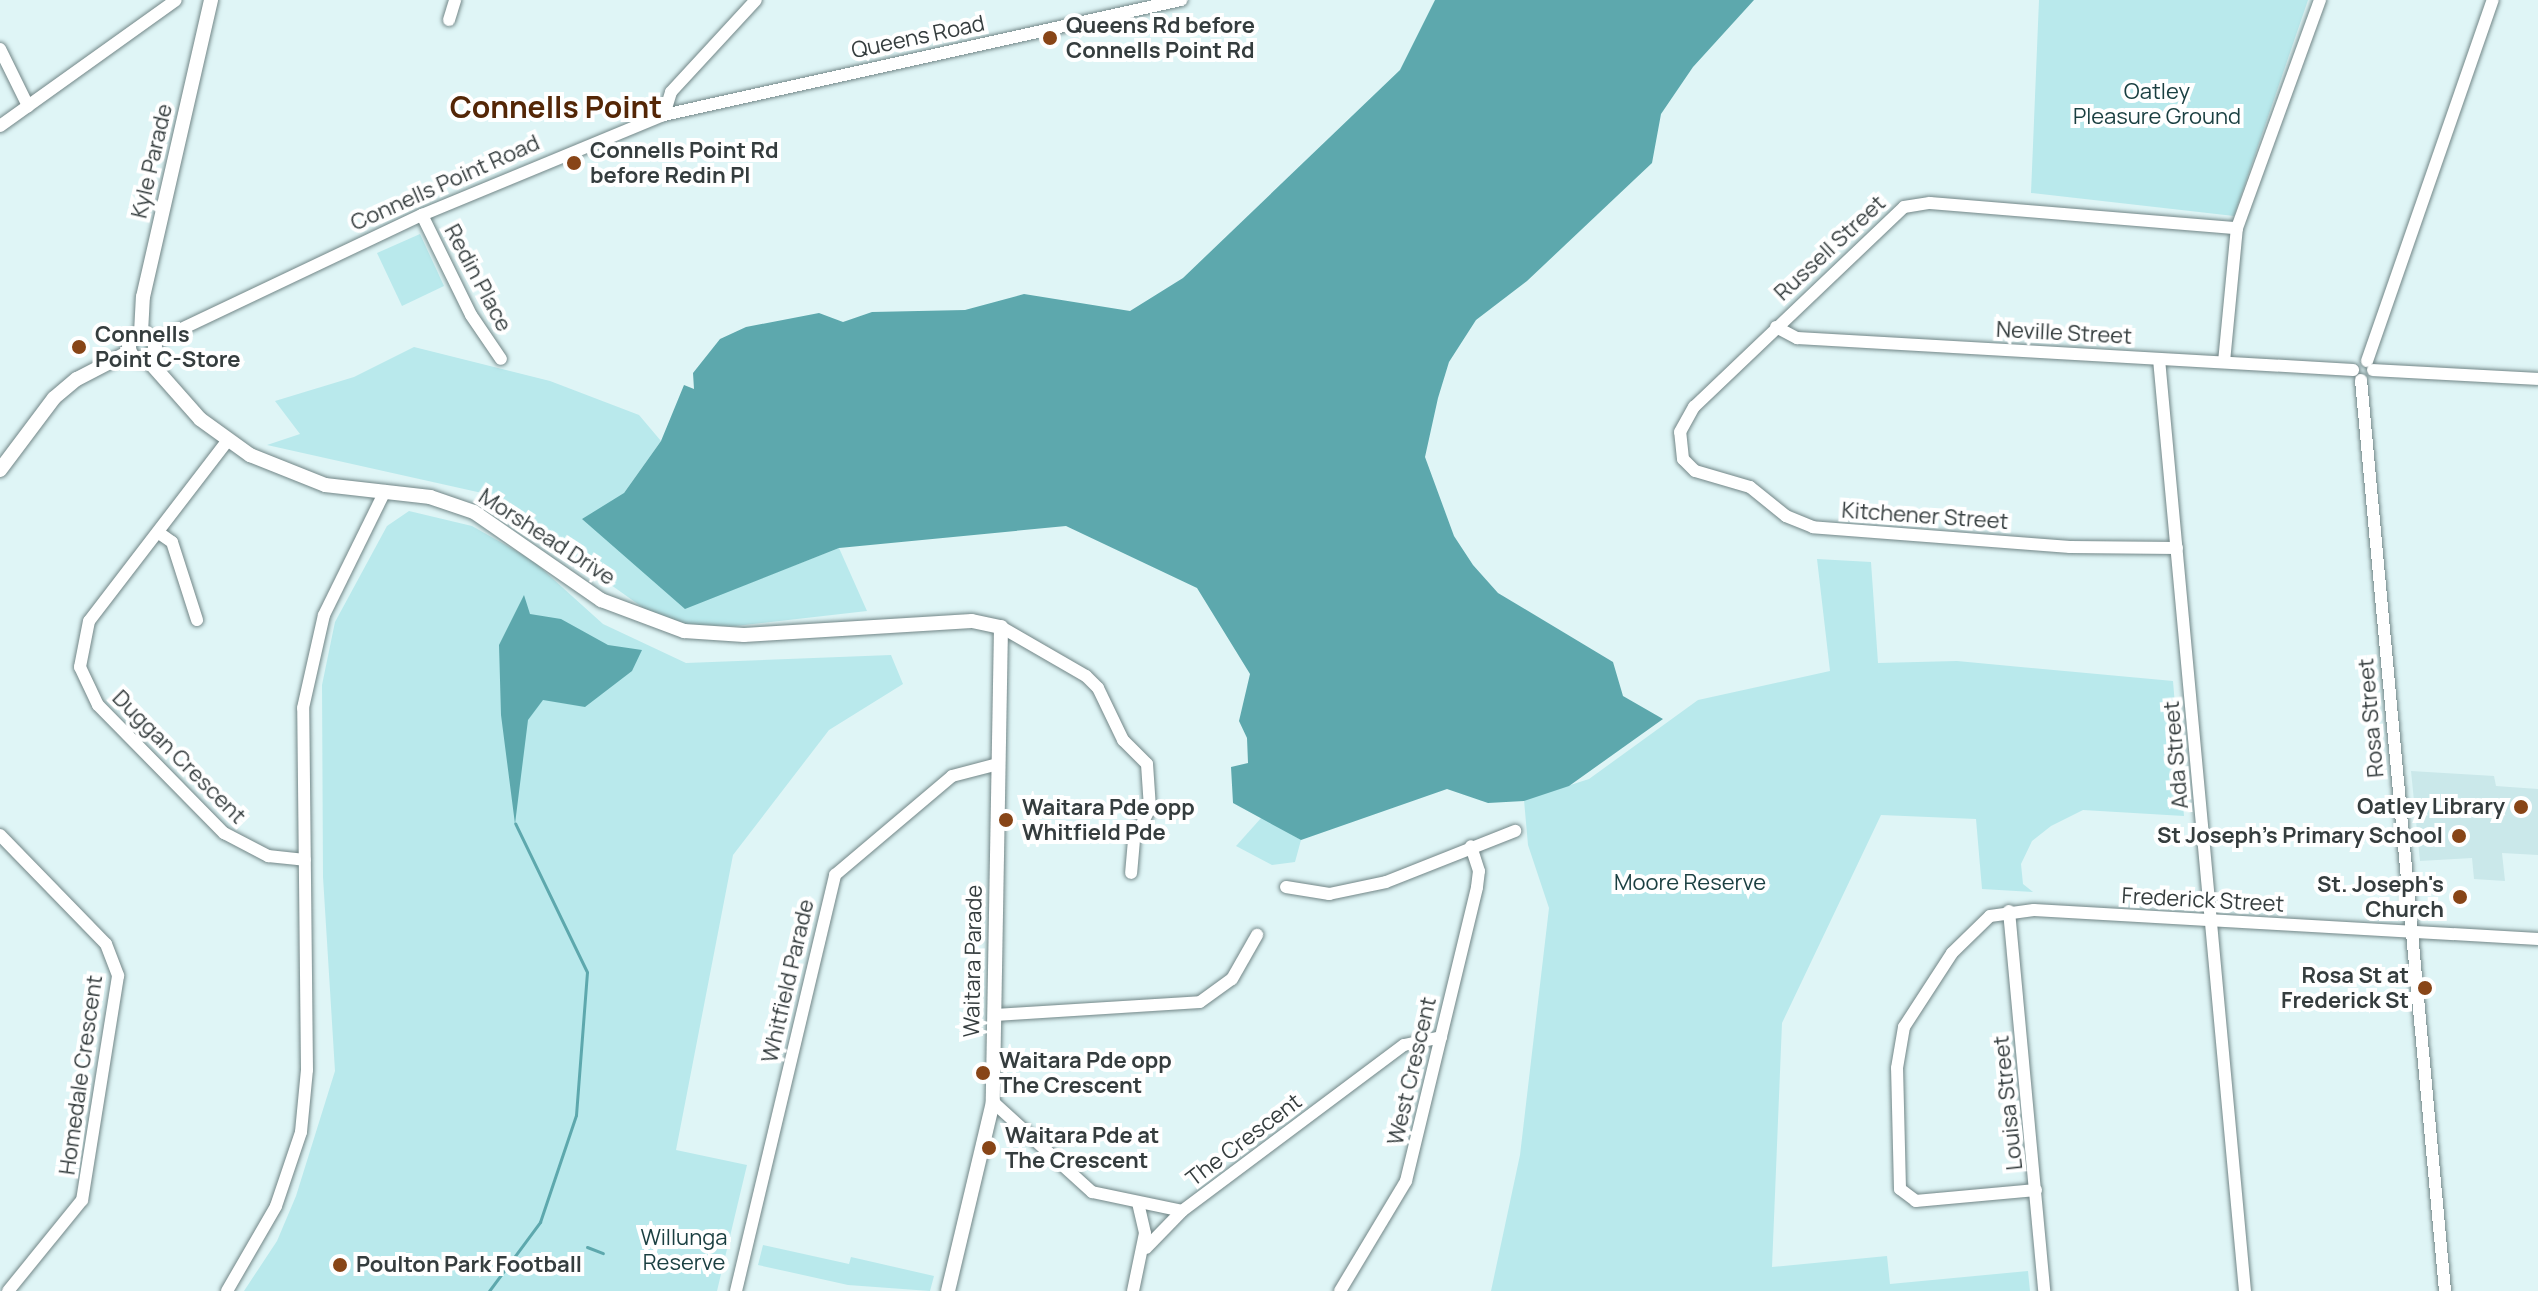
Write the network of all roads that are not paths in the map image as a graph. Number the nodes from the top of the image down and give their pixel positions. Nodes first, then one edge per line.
1 (176, 0) edge
2 (211, 0) edge
3 (455, 0) edge
4 (756, 0) edge
5 (1181, 0) edge
6 (2320, 0) edge
7 (2493, 0) edge
8 (449, 20) dead end
9 (0, 49) edge
10 (28, 106) junction
11 (664, 115) junction
12 (0, 126) edge
13 (422, 215) junction
14 (2237, 228) junction
15 (1776, 327) junction
16 (141, 333) junction
17 (154, 342) junction
18 (129, 352) junction
19 (147, 359) junction
20 (501, 359) dead end
21 (2159, 359) junction
22 (2224, 362) junction
23 (2370, 366) junction
24 (2357, 375) junction
25 (2538, 379) edge
26 (228, 440) junction
27 (1687, 466) joint
28 (0, 470) edge
29 (385, 491) junction
30 (159, 533) junction
31 (2177, 548) junction
32 (197, 620) dead end
33 (1001, 627) junction
34 (998, 764) junction
35 (1515, 831) dead end
36 (0, 835) edge
37 (1471, 846) junction
38 (305, 860) junction
39 (1131, 873) dead end
40 (1286, 887) dead end
41 (2009, 911) junction
42 (2211, 920) junction
43 (2410, 932) junction
44 (1257, 935) dead end
45 (2538, 939) edge
46 (995, 1015) junction
47 (1441, 1037) junction
48 (993, 1102) junction
49 (2036, 1190) junction
50 (1138, 1203) junction
51 (1182, 1211) junction
52 (1142, 1256) junction
53 (8, 1291) edge
54 (227, 1291) edge
55 (736, 1291) edge
56 (948, 1291) edge
57 (1133, 1291) edge
58 (1340, 1291) edge
59 (2044, 1291) edge
60 (2245, 1291) edge
61 (2445, 1291) edge

1 - 10 street
2 - 16 street, Kyle Parade
3 - 8 street
4 - 11 street
5 - 11 street, Queens Road
6 - 14 street
7 - 23 street
9 - 10 street
10 - 12 street
11 - 13 street, Connells Point Road
13 - 17 street, Connells Point Road
13 - 20 street, Redin Place
14 - 15 street, Russell Street
14 - 22 street
15 - 21 street, Neville Street
15 - 27 street, Russell Street
16 - 17 street
16 - 18 street
17 - 19 street
18 - 19 street
18 - 28 street
19 - 26 street
21 - 22 street, Neville Street
21 - 31 street, Ada Street
22 - 24 street, Neville Street
23 - 24 street
23 - 25 street
24 - 43 street, Rosa Street
26 - 29 street
26 - 30 street, Duggan Crescent
27 - 31 street, Kitchener Street
29 - 33 street, Morshead Drive
29 - 38 street
30 - 32 street
30 - 38 street, Duggan Crescent
31 - 42 street, Ada Street
33 - 34 street, Waitara Parade
33 - 39 street, Morshead Drive
34 - 46 street, Waitara Parade
34 - 55 street, Whitfield Parade
35 - 37 street
36 - 53 street, Homedale Crescent
37 - 40 street
37 - 47 street, West Crescent
38 - 54 street
41 - 42 street, Frederick Street
41 - 49 street, Louisa Street
41 - 49 street
42 - 43 street, Frederick Street
42 - 60 street, Ada Street
43 - 45 street, Frederick Street
43 - 61 street, Rosa Street
44 - 46 street
46 - 48 street, Waitara Parade
47 - 51 street, The Crescent
47 - 58 street, West Crescent
48 - 50 street, The Crescent
48 - 56 street, Waitara Parade
49 - 59 street, Louisa Street
50 - 51 street, The Crescent
50 - 52 street
51 - 52 street
52 - 57 street

